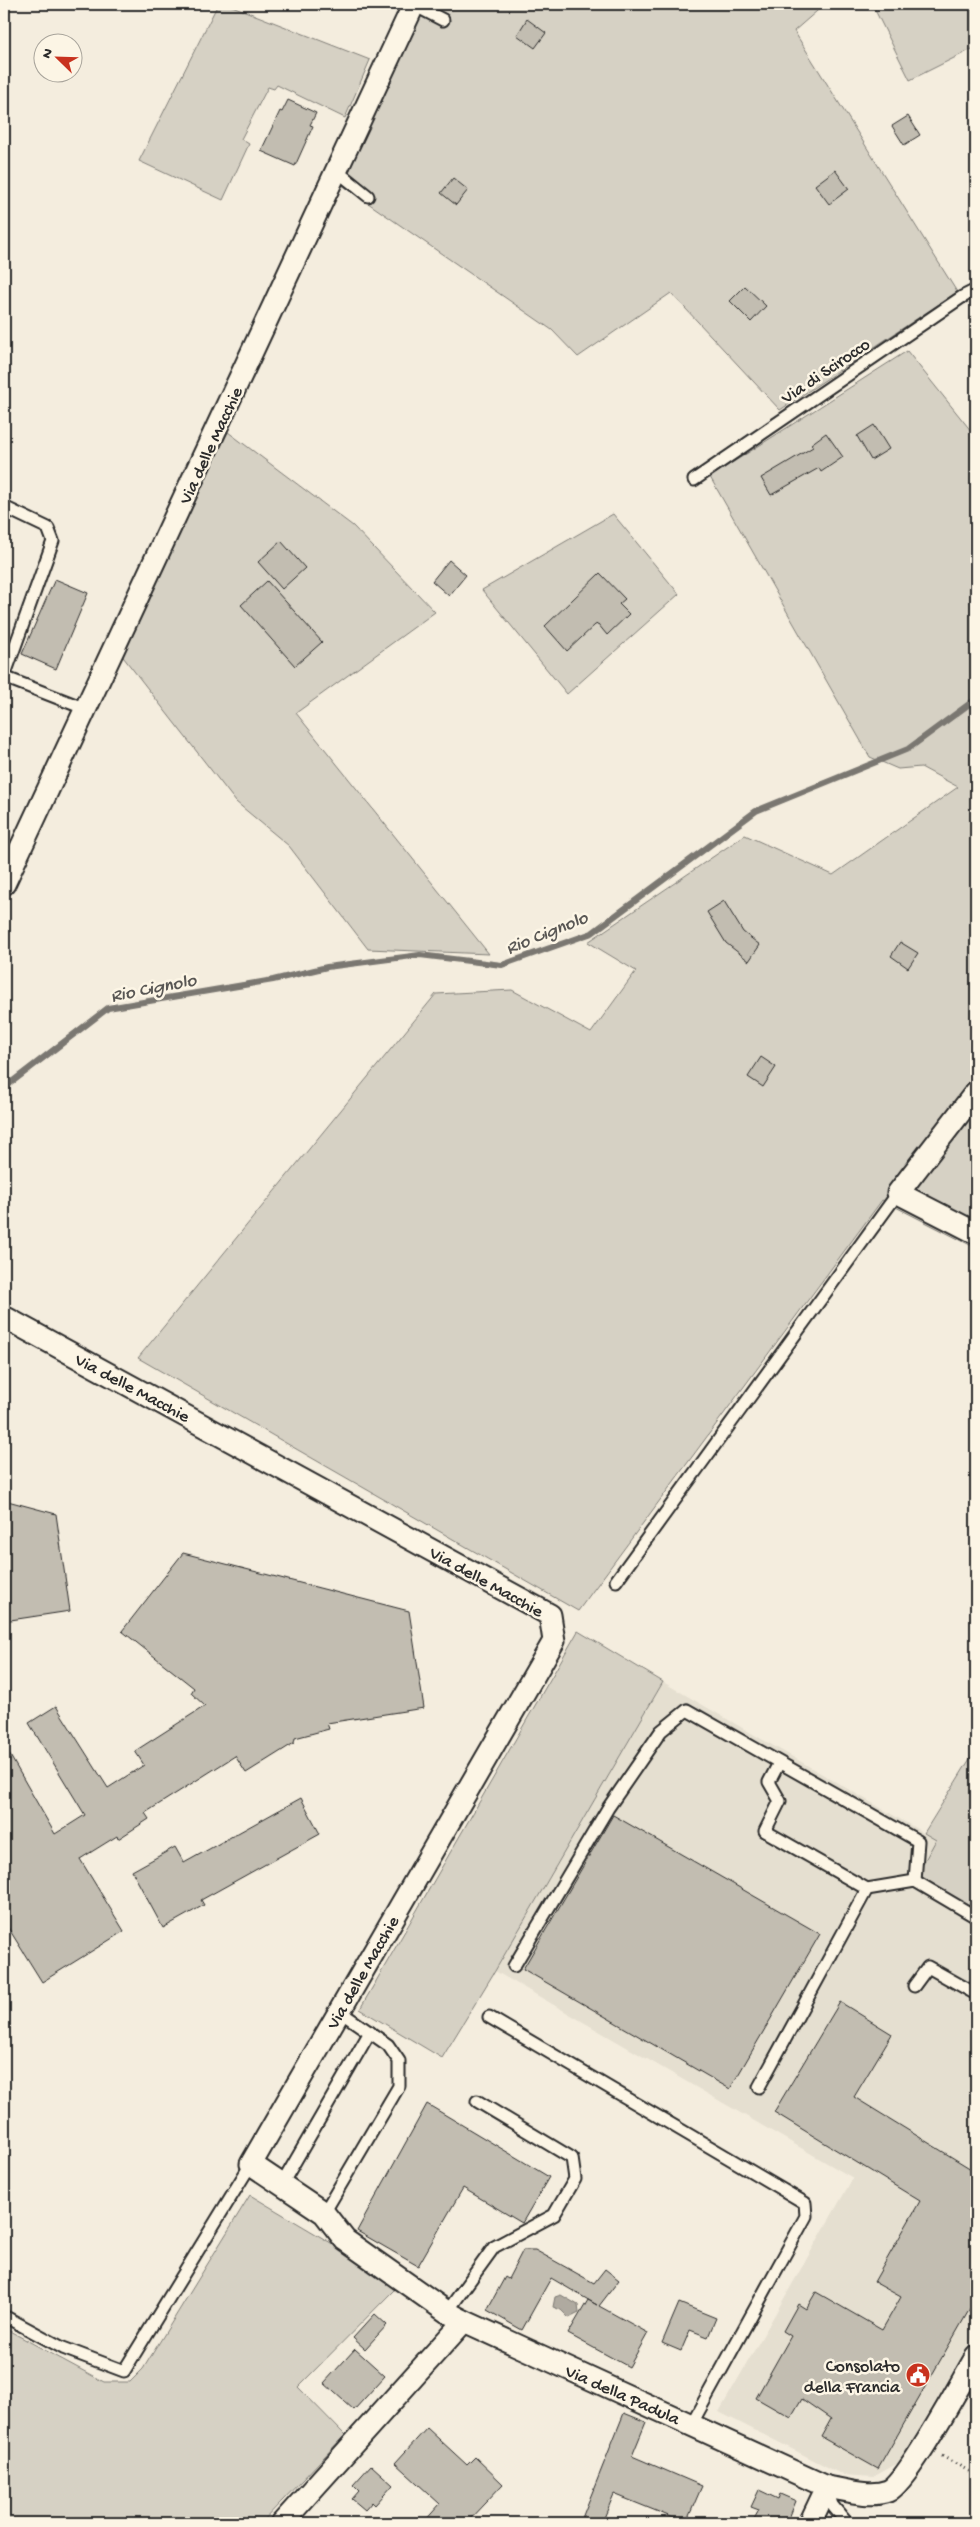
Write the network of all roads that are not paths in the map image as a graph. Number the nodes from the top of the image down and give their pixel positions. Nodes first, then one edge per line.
1 (414, 4) edge
2 (443, 20) dead end
3 (337, 171) junction
4 (368, 196) dead end
5 (976, 290) edge
6 (694, 480) dead end
7 (4, 507) edge
8 (4, 677) edge
9 (86, 709) junction
10 (4, 884) edge
11 (976, 1092) edge
12 (894, 1191) junction
13 (976, 1233) edge
14 (4, 1317) edge
15 (616, 1581) dead end
16 (779, 1762) junction
17 (915, 1881) junction
18 (867, 1889) junction
19 (976, 1917) edge
20 (514, 1966) dead end
21 (914, 1986) dead end
22 (976, 1994) edge
23 (339, 2012) junction
24 (489, 2017) dead end
25 (370, 2032) junction
26 (759, 2087) dead end
27 (477, 2100) dead end
28 (252, 2164) junction
29 (282, 2184) junction
30 (324, 2213) junction
31 (4, 2316) edge
32 (456, 2316) junction
33 (976, 2357) edge
34 (691, 2425) junction
35 (827, 2487) junction
36 (282, 2523) edge
37 (810, 2523) edge
38 (847, 2523) edge

1 - 2 lane
1 - 3 street, Via delle Macchie
3 - 4 lane
3 - 9 street, Via delle Macchie
5 - 6 lane, Via di Scirocco
7 - 8 lane
8 - 9 lane
9 - 10 street, Via delle Macchie
11 - 12 street
12 - 13 street
12 - 15 lane
14 - 23 street, Via delle Macchie
16 - 17 lane
16 - 18 lane
16 - 20 lane
17 - 18 lane
17 - 19 lane
18 - 26 lane
21 - 22 lane
23 - 25 lane
23 - 28 street, Via delle Macchie
24 - 34 lane
25 - 29 lane
25 - 30 lane
27 - 32 lane
28 - 29 street
28 - 31 lane, Via delle Macchie
29 - 30 street
30 - 32 street
32 - 34 street, Via della Padula
32 - 36 street
33 - 35 street, Via della Padula
34 - 35 street, Via della Padula
35 - 37 street
35 - 38 lane

